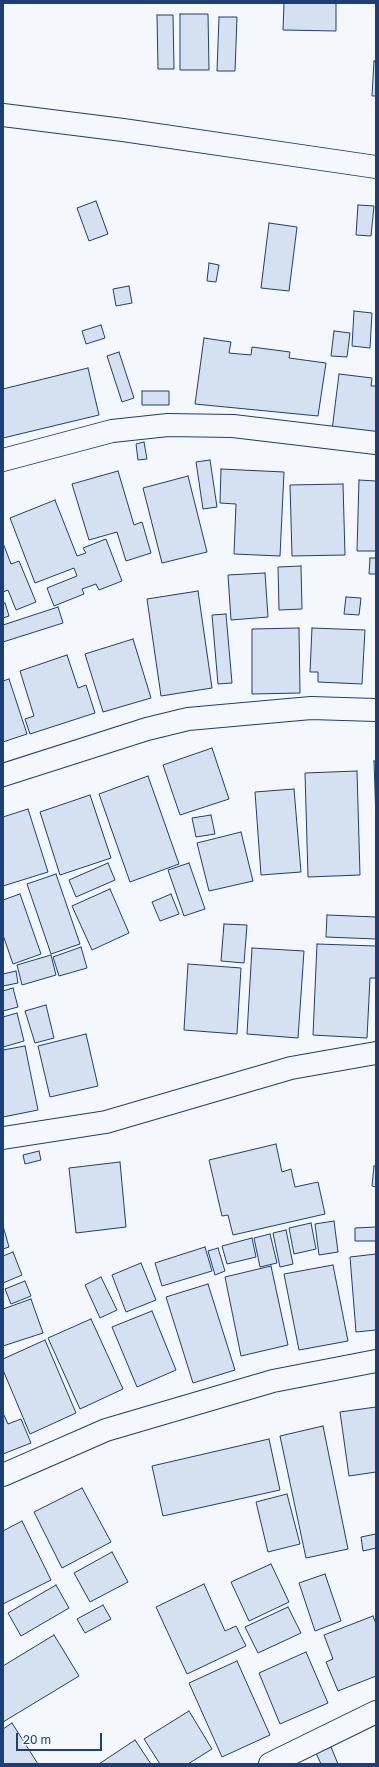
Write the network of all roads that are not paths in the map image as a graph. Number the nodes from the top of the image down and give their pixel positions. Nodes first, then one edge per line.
1 (3, 115) edge
2 (376, 167) edge
3 (376, 443) edge
4 (3, 460) edge
5 (376, 710) edge
6 (3, 775) edge
7 (376, 1053) edge
8 (3, 1138) edge
9 (376, 1361) edge
10 (3, 1475) edge
11 (376, 1712) edge
12 (270, 1764) edge

1 - 2 street
3 - 4 street
5 - 6 street
7 - 8 street
9 - 10 street
11 - 12 street

